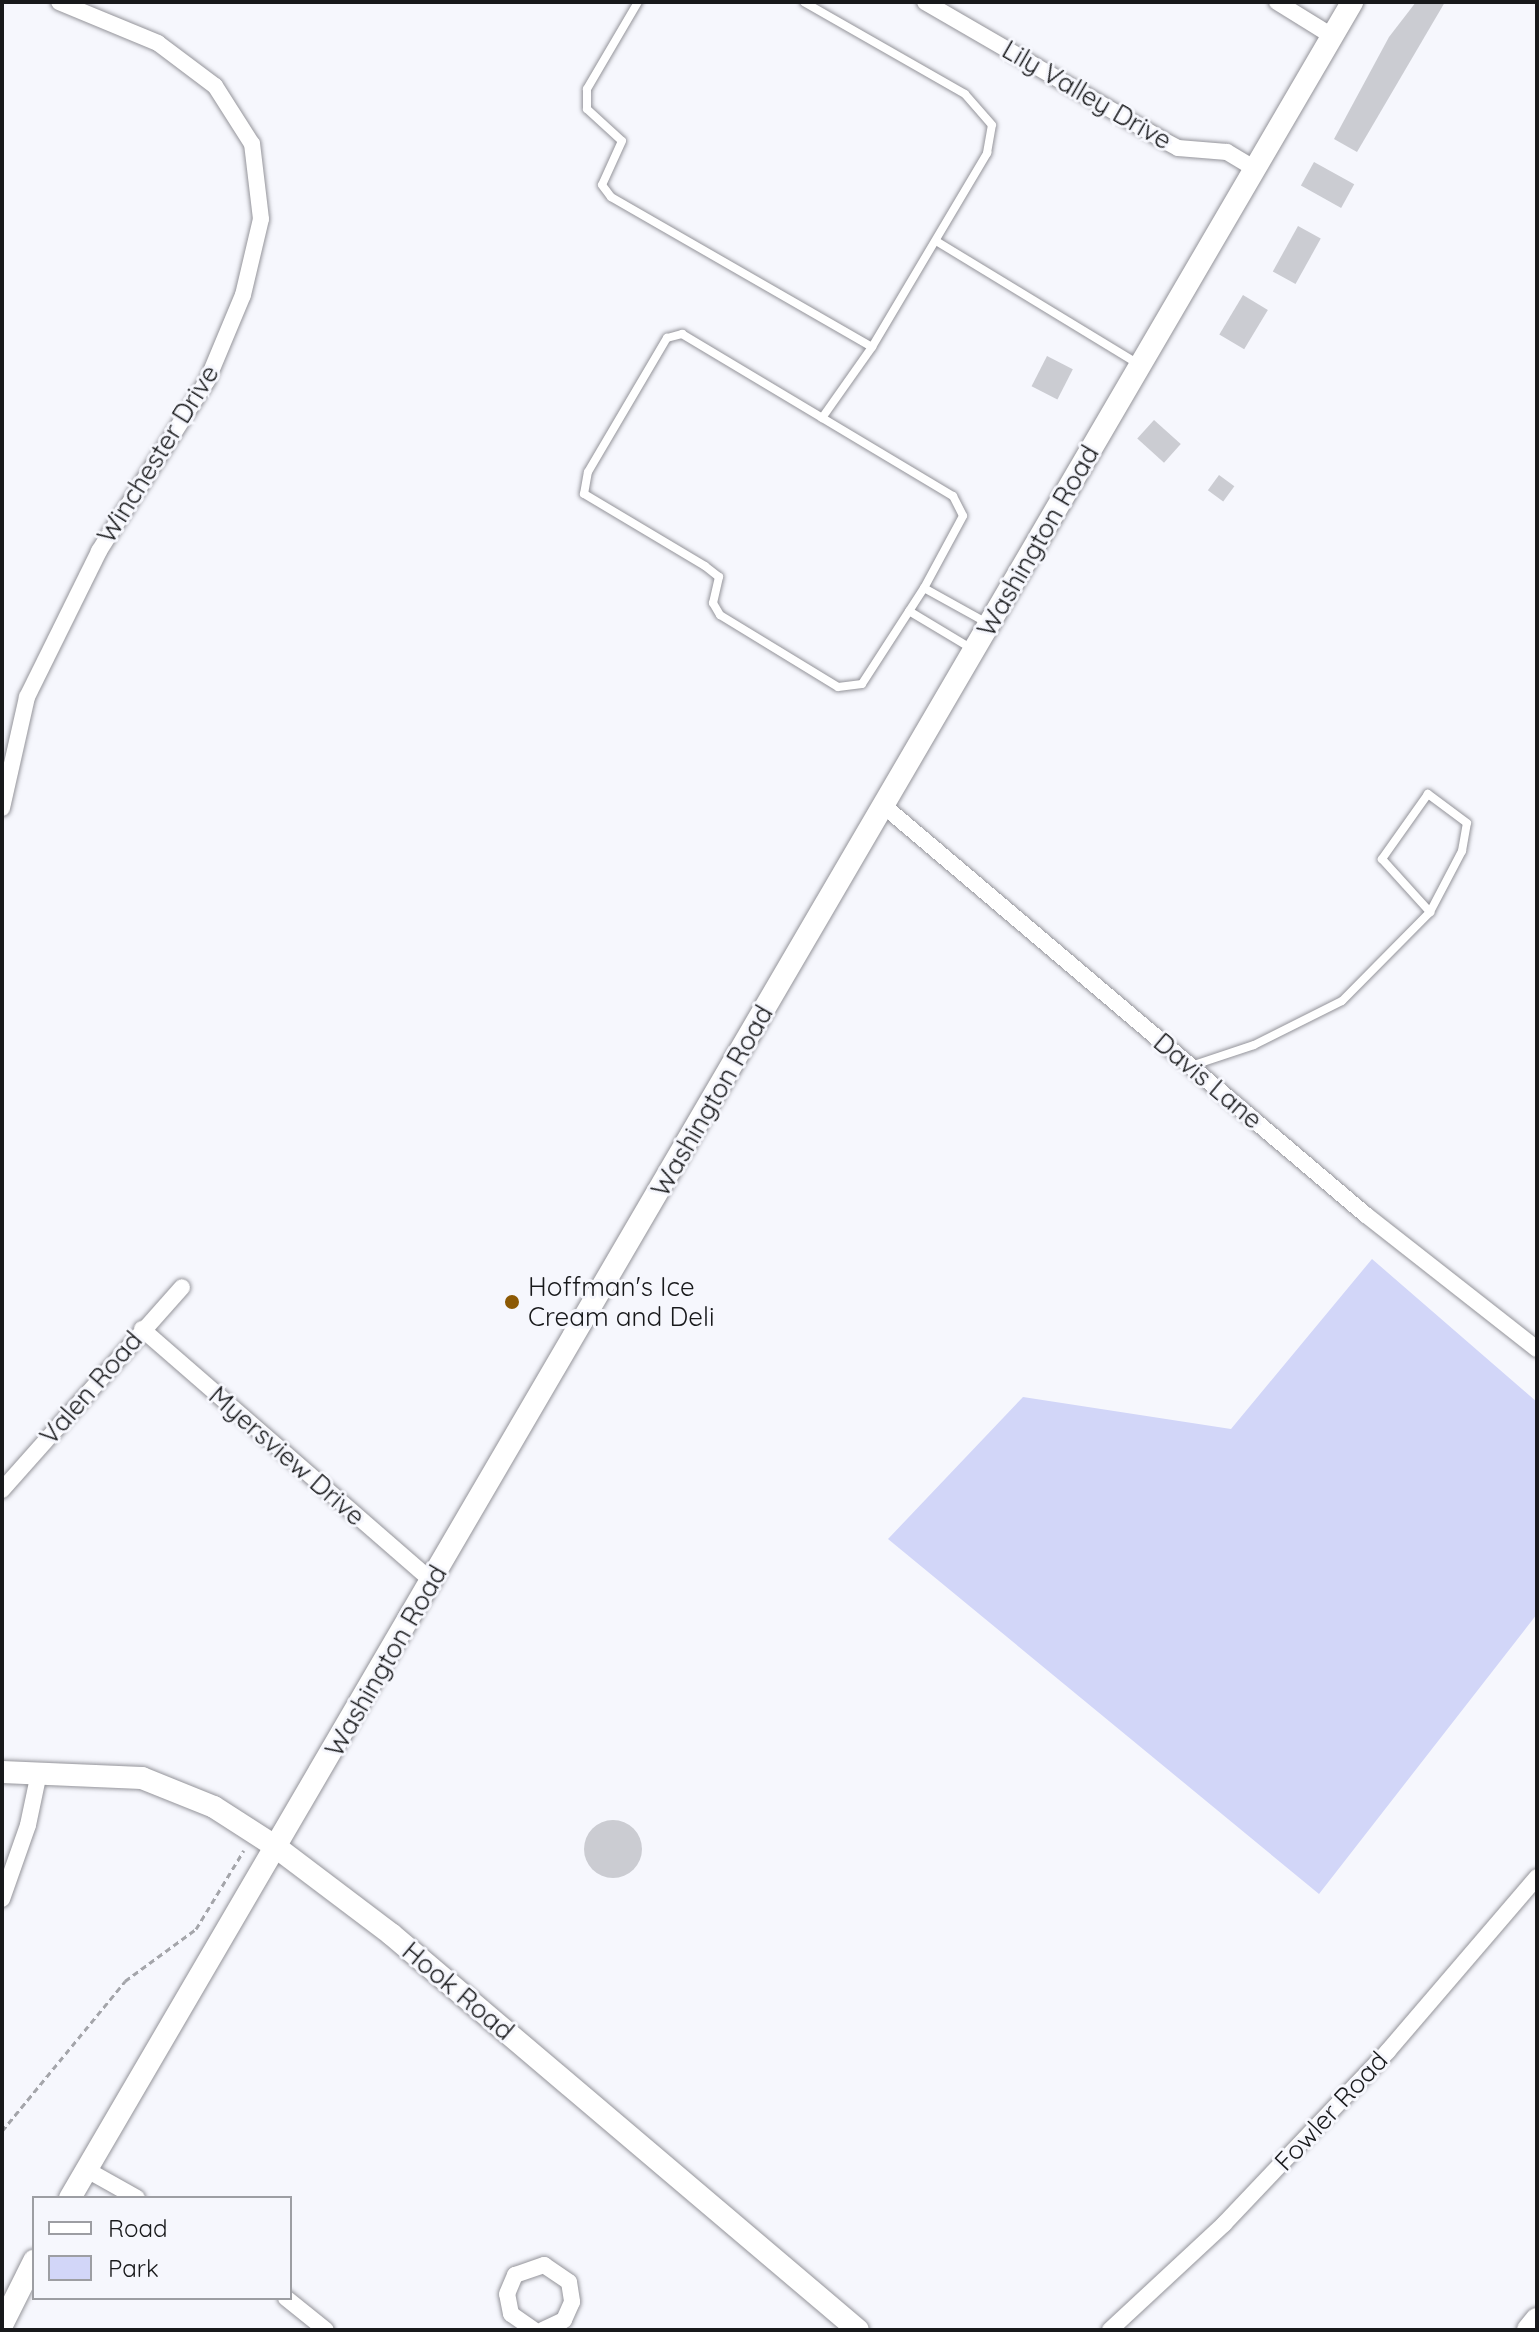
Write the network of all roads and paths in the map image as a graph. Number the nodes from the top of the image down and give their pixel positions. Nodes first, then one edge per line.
1 (59, 2) edge
2 (638, 2) edge
3 (804, 2) edge
4 (925, 2) edge
5 (1277, 2) edge
6 (1352, 2) edge
7 (1332, 36) junction
8 (1255, 169) junction
9 (936, 241) junction
10 (872, 347) junction
11 (1141, 365) junction
12 (822, 418) junction
13 (924, 588) junction
14 (909, 611) junction
15 (990, 625) junction
16 (974, 650) junction
17 (884, 806) junction
18 (2, 808) edge
19 (1430, 912) junction
20 (1190, 1066) junction
21 (182, 1287) dead end
22 (142, 1329) junction
23 (1537, 1349) edge
24 (2, 1490) edge
25 (433, 1582) junction
26 (2, 1772) edge
27 (39, 1773) junction
28 (254, 1833) junction
29 (276, 1847) junction
30 (1537, 1877) edge
31 (2, 1899) edge
32 (2, 2131) edge
33 (87, 2170) junction
34 (71, 2196) edge
35 (133, 2196) edge
36 (32, 2265) edge
37 (288, 2300) edge
38 (1537, 2320) edge
39 (2, 2325) edge
40 (513, 2326) edge
41 (326, 2330) edge
42 (534, 2330) edge
43 (543, 2330) edge
44 (858, 2330) edge
45 (1110, 2330) edge
46 (1529, 2330) edge

1 - 18 street, Winchester Drive
2 - 10 lane
3 - 9 lane
4 - 8 street, Lily Valley Drive
5 - 7 street
6 - 7 main road, Washington Road
7 - 8 main road, Washington Road
8 - 11 main road, Washington Road
9 - 10 lane
9 - 11 lane
10 - 12 lane
11 - 15 main road, Washington Road
12 - 13 lane
12 - 14 lane
13 - 14 lane
13 - 15 lane
14 - 16 lane
15 - 16 main road, Washington Road
16 - 17 main road, Washington Road
17 - 20 street, Davis Lane
17 - 25 main road, Washington Road
19 - 19 lane
19 - 20 lane
20 - 23 street, Davis Lane
21 - 22 street, Valen Road
22 - 24 street, Valen Road
22 - 25 street, Myersview Drive
25 - 29 main road, Washington Road
26 - 27 main road, Hook Road
27 - 28 main road, Hook Road
27 - 31 street
28 - 29 main road, Hook Road
28 - 32 path
29 - 33 main road, Washington Road
29 - 44 main road, Hook Road
30 - 45 street, Fowler Road
33 - 34 main road, Washington Road
33 - 35 street
36 - 39 main road
37 - 41 street
38 - 46 main road
40 - 42 street
40 - 43 street

